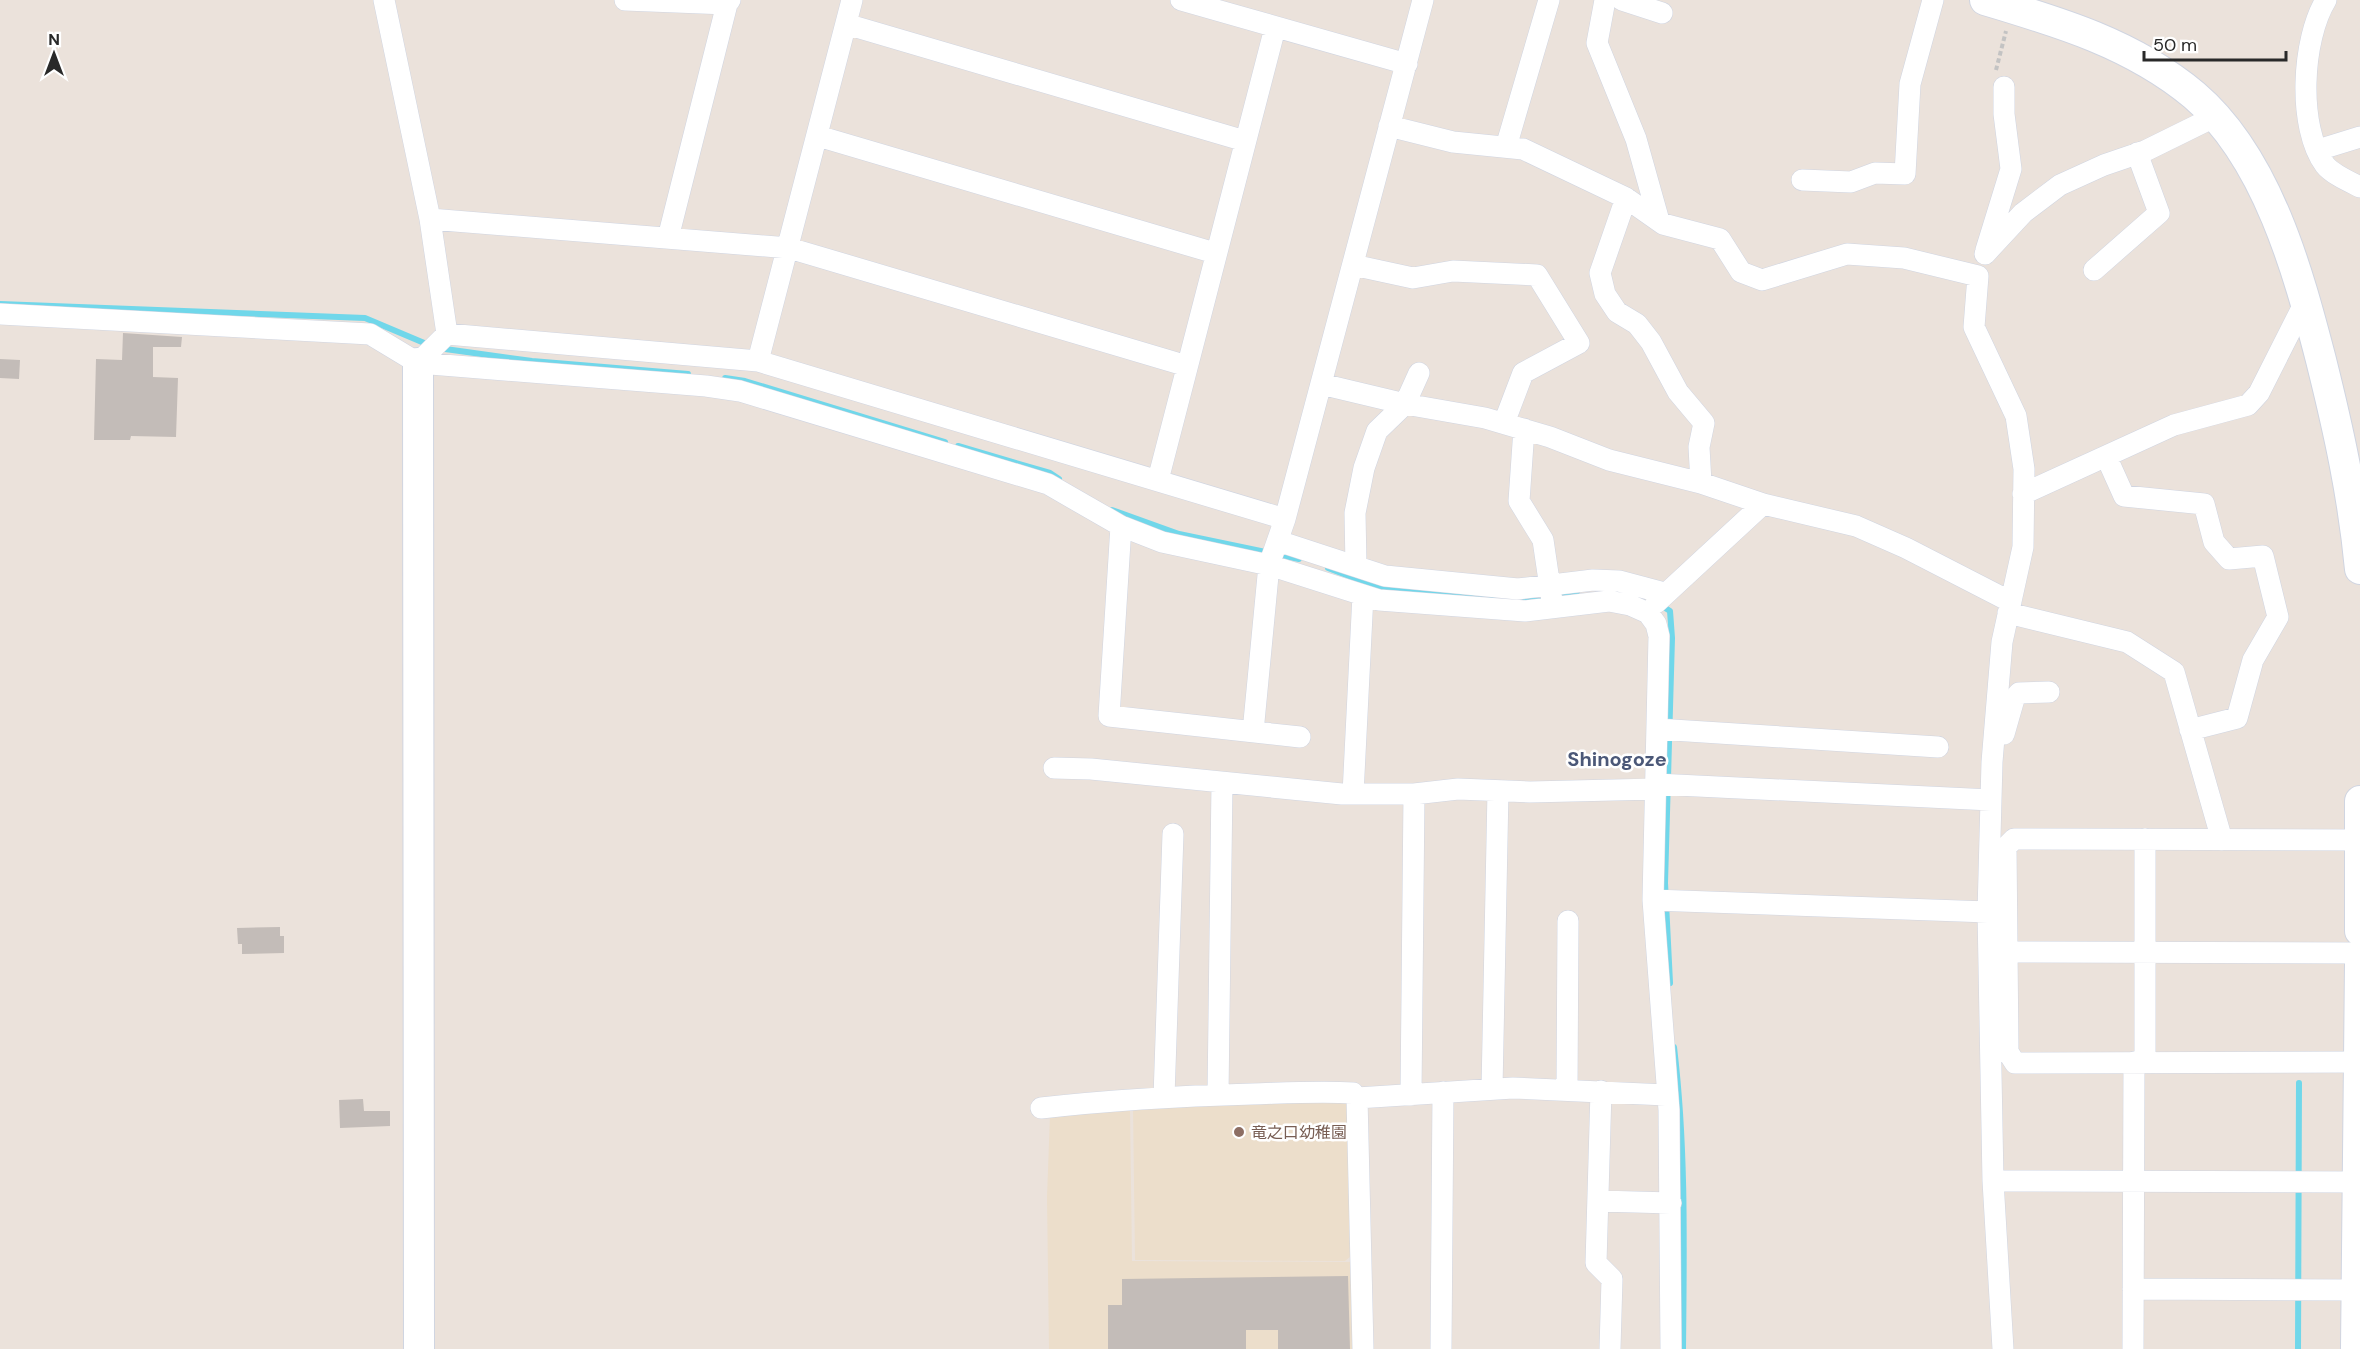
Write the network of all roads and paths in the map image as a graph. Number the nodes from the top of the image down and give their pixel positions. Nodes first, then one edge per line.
1 (384, 0) edge
2 (625, 0) edge
3 (852, 0) edge
4 (1181, 0) edge
5 (1423, 0) edge
6 (1549, 0) edge
7 (1605, 0) edge
8 (1622, 0) edge
9 (1933, 0) edge
10 (2326, 0) edge
11 (728, 2) edge
12 (1999, 4) edge
13 (1662, 13) dead end
14 (846, 24) junction
15 (1275, 28) junction
16 (1407, 64) junction
17 (2004, 87) joint
18 (2214, 117) junction
19 (1389, 126) junction
20 (818, 136) junction
21 (2360, 137) edge
22 (1245, 141) junction
23 (1506, 147) junction
24 (2318, 150) junction
25 (2137, 153) junction
26 (1802, 180) dead end
27 (2360, 187) edge
28 (1626, 198) junction
29 (430, 219) junction
30 (1659, 221) junction
31 (668, 238) junction
32 (789, 248) junction
33 (1215, 253) junction
34 (1985, 254) junction
35 (1353, 265) junction
36 (2094, 270) dead end
37 (1978, 276) junction
38 (2306, 300) junction
39 (0, 314) edge
40 (447, 334) junction
41 (758, 361) junction
42 (418, 363) junction
43 (1186, 366) junction
44 (1419, 373) dead end
45 (1321, 384) junction
46 (1406, 404) junction
47 (1504, 423) junction
48 (1524, 429) junction
49 (2106, 456) junction
50 (1158, 480) junction
51 (1701, 483) junction
52 (2024, 494) junction
53 (1763, 504) junction
54 (1285, 519) junction
55 (1121, 526) junction
56 (1278, 541) junction
57 (1269, 565) junction
58 (1356, 567) junction
59 (2360, 569) edge
60 (1363, 595) junction
61 (1551, 598) junction
62 (1656, 602) junction
63 (2009, 608) junction
64 (2049, 692) dead end
65 (1668, 730) junction
66 (2190, 730) junction
67 (1254, 732) junction
68 (1300, 738) dead end
69 (1938, 747) dead end
70 (1992, 762) junction
71 (1054, 768) dead end
72 (1222, 783) junction
73 (1663, 786) junction
74 (1497, 791) junction
75 (1353, 794) junction
76 (1414, 794) junction
77 (1991, 800) junction
78 (2360, 801) edge
79 (1173, 834) dead end
80 (2145, 839) junction
81 (2223, 840) junction
82 (2360, 840) edge
83 (1662, 900) junction
84 (1988, 912) junction
85 (1568, 921) dead end
86 (2360, 931) edge
87 (2007, 952) junction
88 (2145, 952) junction
89 (2360, 953) edge
90 (2360, 964) edge
91 (2139, 1062) junction
92 (2360, 1062) edge
93 (1492, 1089) junction
94 (1567, 1089) junction
95 (1601, 1091) junction
96 (1443, 1092) junction
97 (1218, 1095) junction
98 (1411, 1095) junction
99 (1666, 1095) junction
100 (1164, 1097) junction
101 (1357, 1098) junction
102 (1041, 1108) dead end
103 (1993, 1180) junction
104 (2134, 1180) junction
105 (2359, 1182) edge
106 (1599, 1201) junction
107 (1671, 1203) junction
108 (2133, 1289) junction
109 (2358, 1289) edge
110 (419, 1349) edge
111 (1363, 1349) edge
112 (1441, 1349) edge
113 (1610, 1349) edge
114 (1671, 1349) edge
115 (2003, 1349) edge
116 (2133, 1349) edge
117 (2356, 1349) edge

1 - 29 street
2 - 11 street
3 - 14 street
4 - 15 street
5 - 16 street
6 - 23 street
7 - 30 street
8 - 13 street
9 - 26 street
10 - 24 street
11 - 31 street
12 - 17 path
12 - 18 street
14 - 20 street
14 - 22 street
15 - 16 street
15 - 22 street
16 - 19 street
17 - 34 street
18 - 25 street
18 - 38 street
19 - 23 street
19 - 35 street
20 - 32 street
20 - 33 street
21 - 24 street
22 - 33 street
23 - 28 street
24 - 27 street
25 - 34 street
25 - 36 street
28 - 30 street
28 - 51 street
29 - 31 street
29 - 40 street
30 - 37 street
31 - 32 street
32 - 41 street
32 - 43 street
33 - 43 street
34 - 37 street
35 - 45 street
35 - 47 street
37 - 52 street
38 - 49 street
38 - 59 street
39 - 42 street
40 - 41 street
40 - 42 street
41 - 50 street
42 - 55 street
42 - 110 street
43 - 50 street
44 - 46 street
45 - 46 street
45 - 54 street
46 - 47 street
46 - 58 street
47 - 48 street
48 - 51 street
48 - 61 street
49 - 52 street
49 - 66 street
50 - 54 street
51 - 53 street
52 - 63 street
53 - 62 street
53 - 63 street
54 - 56 street
55 - 57 street
55 - 67 street
56 - 57 street
56 - 58 street
57 - 60 street
57 - 67 street
58 - 61 street
60 - 61 street
60 - 75 street
61 - 62 street
62 - 65 street
63 - 66 street
63 - 70 street
64 - 70 street
65 - 69 street
65 - 73 street
66 - 81 street
67 - 68 street
70 - 77 street
71 - 72 street
72 - 75 street
72 - 97 street
73 - 74 street
73 - 77 street
73 - 83 street
74 - 76 street
74 - 93 street
75 - 76 street
76 - 98 street
77 - 84 street
78 - 82 street
79 - 100 street
80 - 81 street
80 - 87 street
80 - 88 street
81 - 82 street
82 - 86 street
83 - 84 street
83 - 99 street
84 - 103 street
85 - 94 street
87 - 88 street
87 - 91 street
88 - 89 street
88 - 91 street
90 - 92 street
91 - 92 street
91 - 104 street
92 - 105 street
93 - 94 street
93 - 96 street
94 - 95 street
95 - 99 street
95 - 106 street
96 - 98 street
96 - 112 street
97 - 100 street
97 - 101 street
98 - 101 street
99 - 107 street
100 - 102 street
101 - 111 street
103 - 104 street
103 - 115 street
104 - 105 street
104 - 108 street
105 - 109 street
106 - 107 street
106 - 113 street
107 - 114 street
108 - 109 street
108 - 116 street
109 - 117 street

